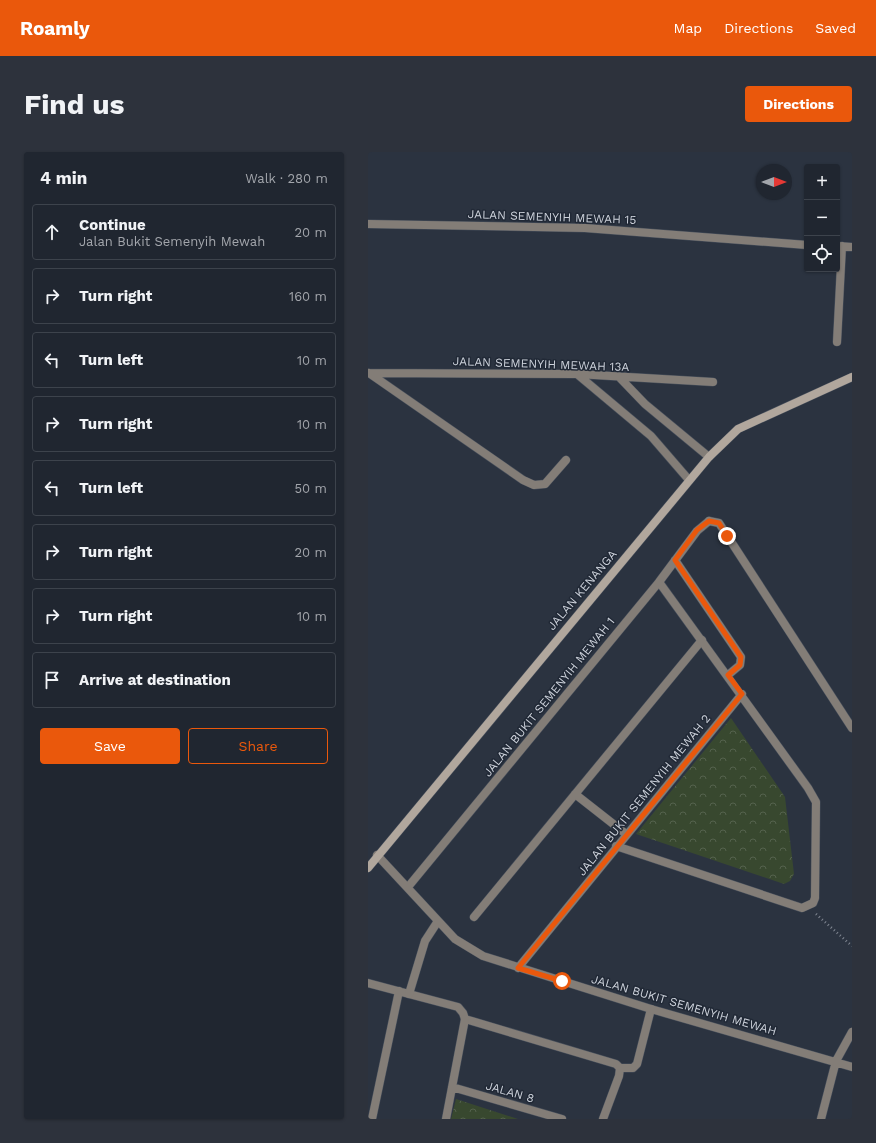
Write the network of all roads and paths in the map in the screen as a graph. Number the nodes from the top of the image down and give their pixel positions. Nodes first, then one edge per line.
1 (368, 224) edge
2 (804, 245) edge
3 (840, 246) edge
4 (852, 247) edge
5 (839, 272) edge
6 (837, 342) dead end
7 (369, 373) edge
8 (577, 374) junction
9 (852, 377) edge
10 (620, 378) junction
11 (713, 382) dead end
12 (709, 457) junction
13 (566, 460) dead end
14 (689, 480) junction
15 (675, 560) junction
16 (659, 582) junction
17 (702, 640) junction
18 (728, 675) junction
19 (742, 694) junction
20 (852, 728) edge
21 (575, 794) junction
22 (626, 834) junction
23 (616, 846) junction
24 (377, 855) junction
25 (368, 868) edge
26 (406, 885) junction
27 (808, 907) junction
28 (474, 917) dead end
29 (438, 921) junction
30 (852, 946) edge
31 (518, 968) junction
32 (368, 983) edge
33 (399, 991) junction
34 (409, 994) junction
35 (651, 1009) junction
36 (465, 1019) junction
37 (852, 1032) edge
38 (836, 1061) junction
39 (852, 1067) edge
40 (620, 1068) junction
41 (452, 1088) junction
42 (372, 1119) edge
43 (446, 1119) edge
44 (562, 1119) edge
45 (603, 1119) edge
46 (821, 1119) edge

1 - 2 street, JALAN SEMENYIH MEWAH 15
3 - 4 street
5 - 6 street
7 - 8 street, JALAN SEMENYIH MEWAH 13A
7 - 13 street
8 - 10 street, JALAN SEMENYIH MEWAH 13A
8 - 14 street
9 - 12 street, JALAN KENANGA
10 - 11 street, JALAN SEMENYIH MEWAH 13A
10 - 12 street
12 - 14 street, JALAN KENANGA
14 - 24 street, JALAN KENANGA
15 - 16 street, JALAN BUKIT SEMENYIH MEWAH 1
15 - 18 street
15 - 20 street, JALAN BUKIT SEMENYIH MEWAH 1
16 - 17 street
16 - 26 street, JALAN BUKIT SEMENYIH MEWAH 1
17 - 18 street
17 - 21 street
18 - 19 street
19 - 22 street, JALAN BUKIT SEMENYIH MEWAH 2
19 - 27 street
21 - 22 street
21 - 28 street
22 - 23 street, JALAN BUKIT SEMENYIH MEWAH 2
23 - 27 street
23 - 31 street, JALAN BUKIT SEMENYIH MEWAH 2
24 - 25 street, JALAN KENANGA
24 - 26 street, JALAN BUKIT SEMENYIH MEWAH
26 - 29 street, JALAN BUKIT SEMENYIH MEWAH
27 - 30 path
29 - 31 street, JALAN BUKIT SEMENYIH MEWAH
29 - 34 street
31 - 35 street, JALAN BUKIT SEMENYIH MEWAH
32 - 33 street
33 - 34 street
33 - 42 street
34 - 36 street
35 - 38 street, JALAN BUKIT SEMENYIH MEWAH
35 - 40 street
36 - 40 street
36 - 41 street
37 - 38 street
38 - 39 street, JALAN BUKIT SEMENYIH MEWAH
38 - 46 street
40 - 45 street
41 - 43 street
41 - 44 street, JALAN 8

